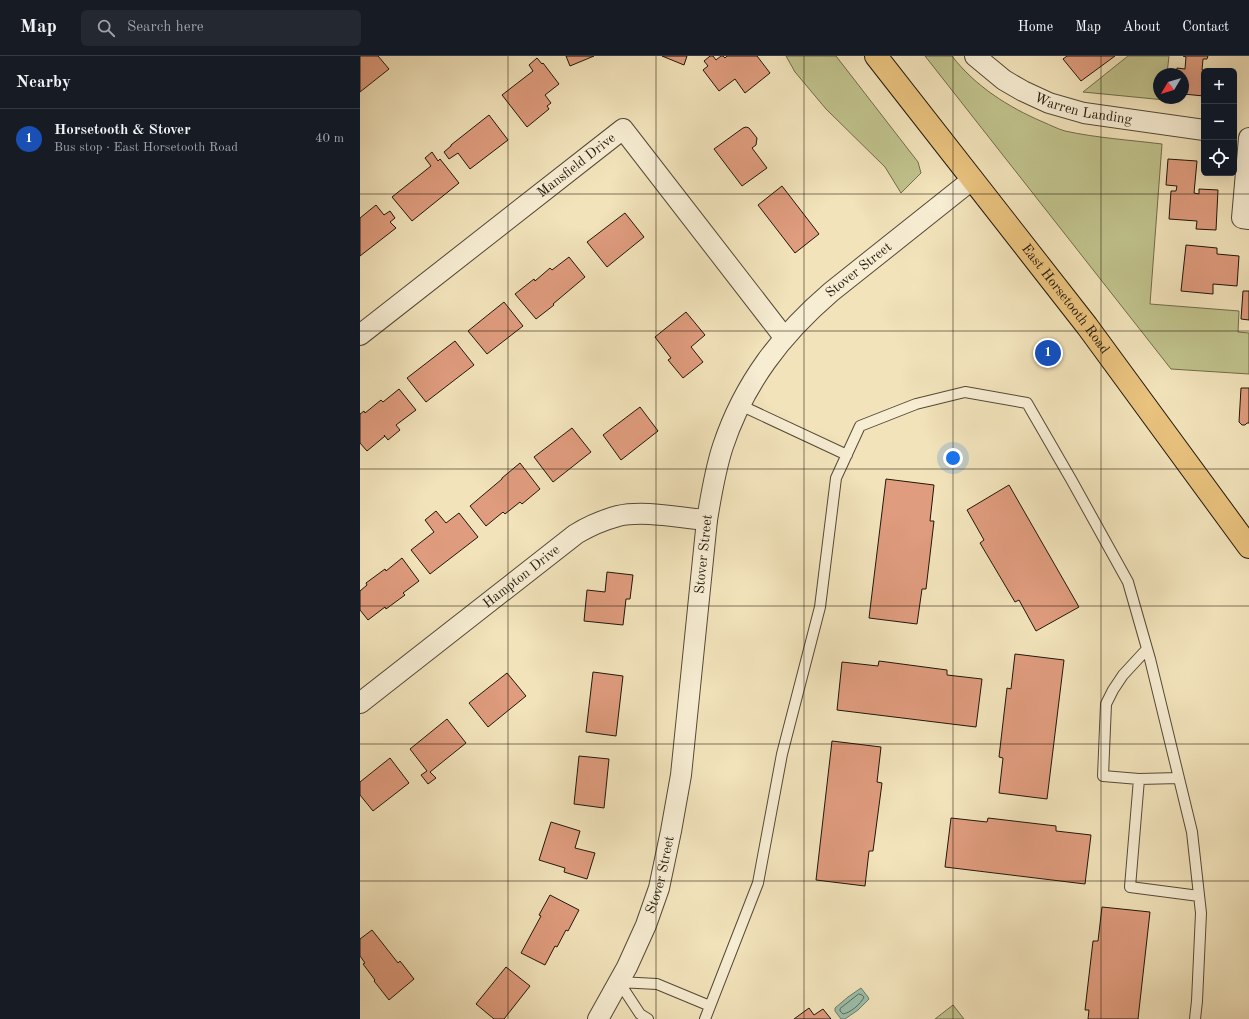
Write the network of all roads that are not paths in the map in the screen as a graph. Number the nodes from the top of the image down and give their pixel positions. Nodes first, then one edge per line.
1 (876, 56) edge
2 (975, 56) edge
3 (1201, 130) edge
4 (1237, 135) edge
5 (1249, 137) edge
6 (972, 179) junction
7 (1249, 219) edge
8 (360, 335) edge
9 (784, 337) junction
10 (740, 405) junction
11 (846, 455) junction
12 (707, 520) junction
13 (1248, 545) edge
14 (1147, 649) junction
15 (360, 703) edge
16 (1179, 778) junction
17 (1140, 779) junction
18 (1199, 896) junction
19 (619, 982) junction
20 (710, 1006) junction
21 (598, 1019) edge
22 (648, 1019) edge
23 (705, 1019) edge
24 (1195, 1019) edge

1 - 6 main road, East Horsetooth Road
2 - 3 street, Warren Landing
4 - 5 street
5 - 7 street
6 - 9 street, Stover Street
6 - 13 main road, East Horsetooth Road
8 - 9 street, Mansfield Drive
9 - 10 street, Stover Street
10 - 11 lane
10 - 12 street, Stover Street
11 - 14 lane
11 - 20 lane
12 - 15 street, Hampton Drive
12 - 19 street, Stover Street
14 - 16 lane
14 - 17 lane
16 - 17 lane
16 - 18 lane
17 - 18 lane
18 - 24 lane
19 - 20 lane
19 - 21 street, Stover Street
19 - 22 lane
20 - 23 lane

